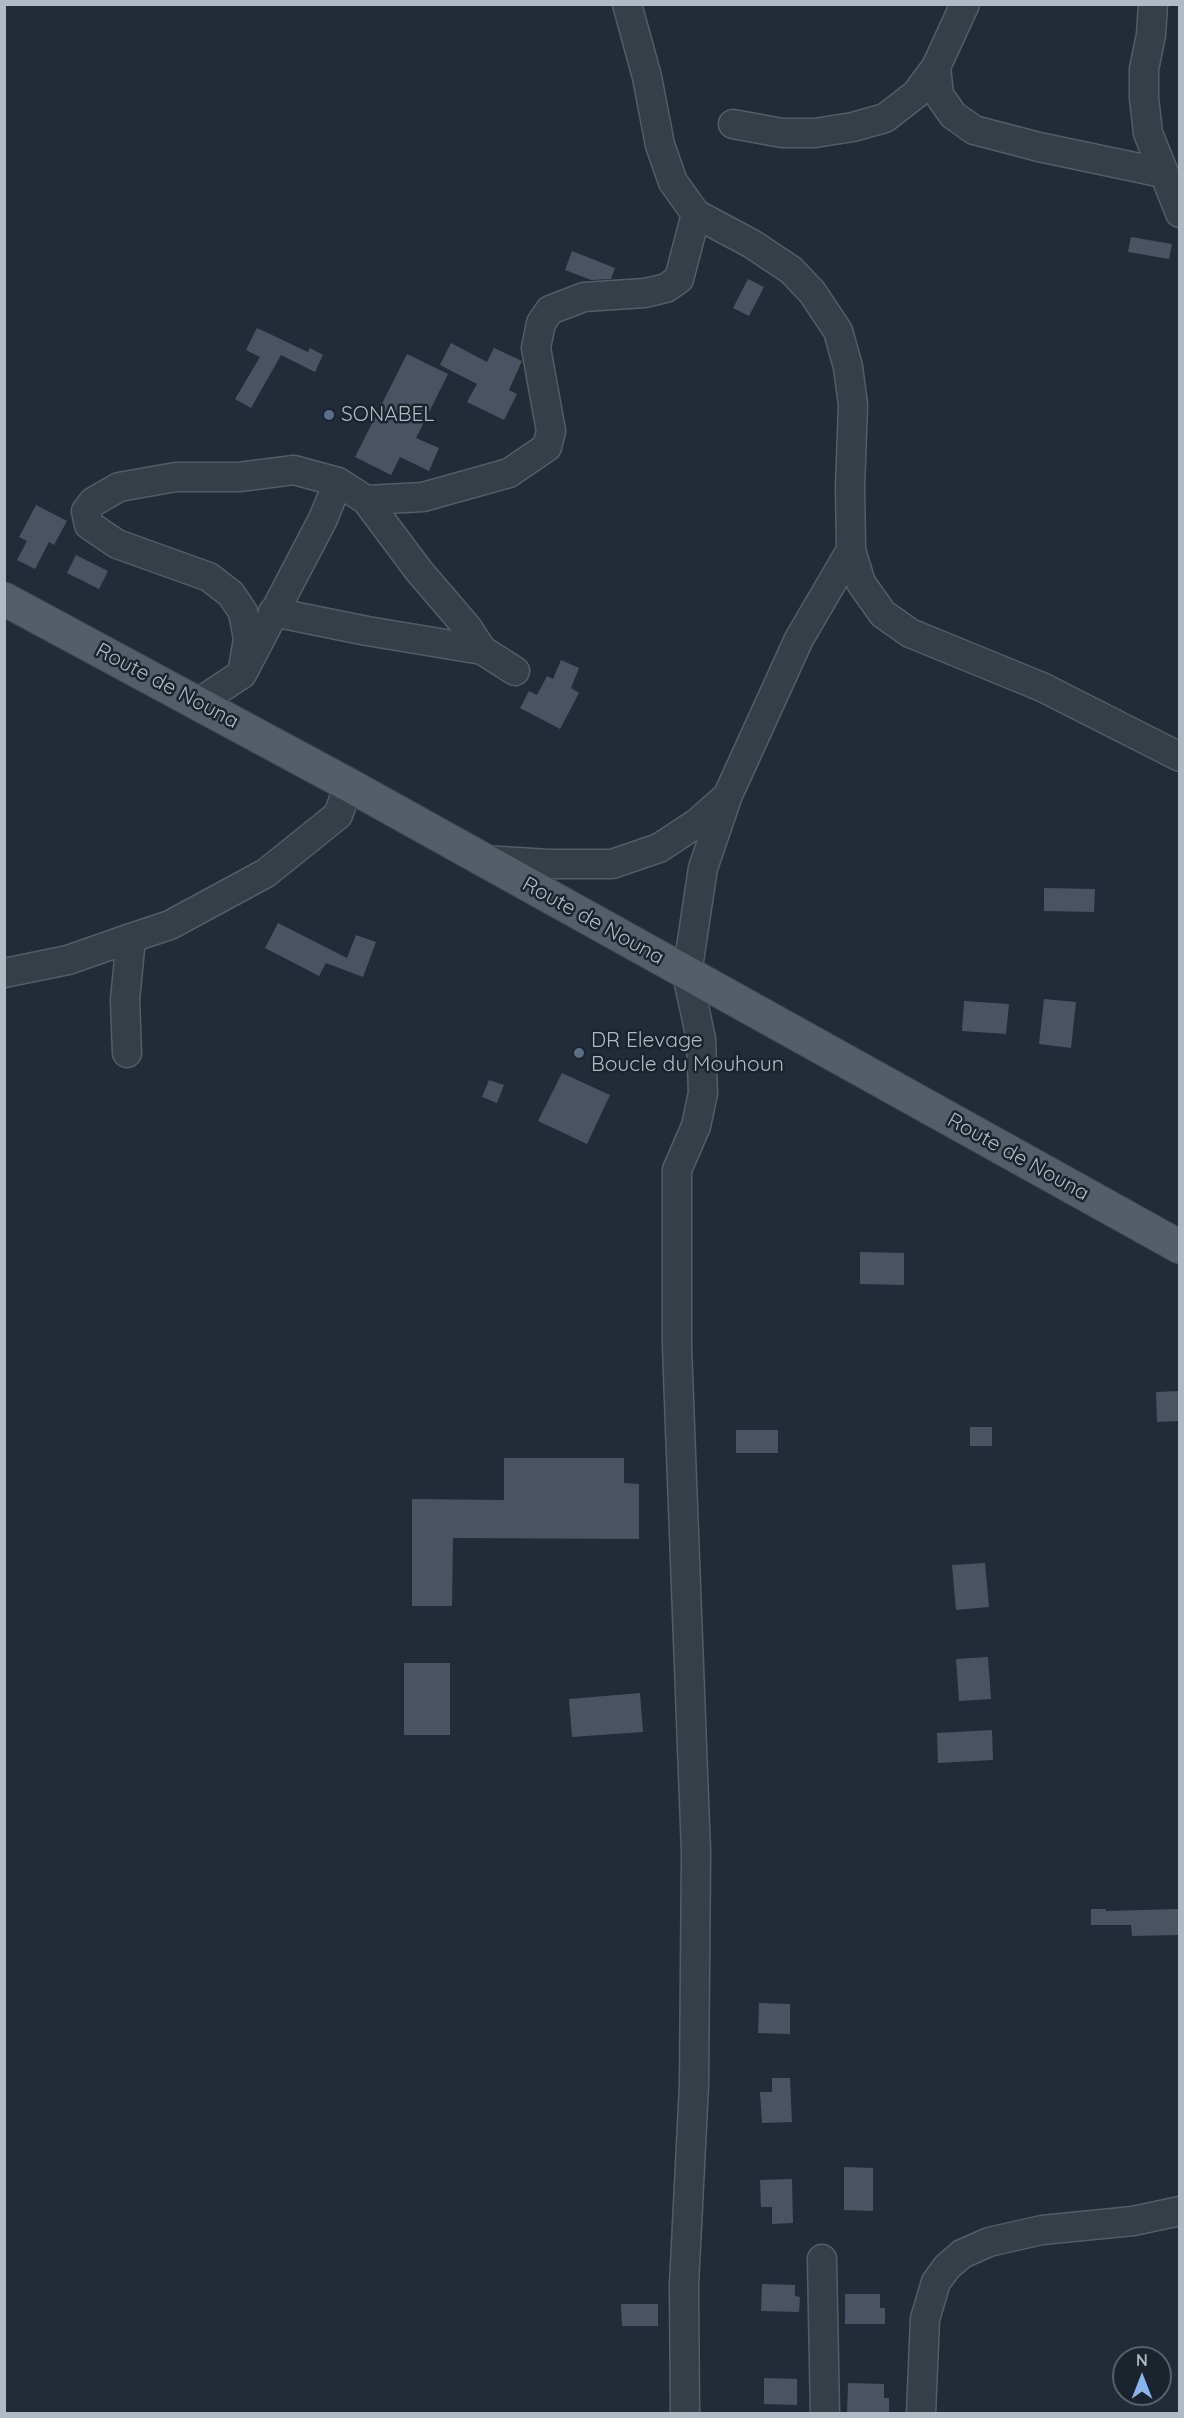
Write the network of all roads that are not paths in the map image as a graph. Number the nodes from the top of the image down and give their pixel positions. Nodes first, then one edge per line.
1 (627, 4) edge
2 (965, 4) edge
3 (1153, 4) edge
4 (936, 67) junction
5 (733, 124) dead end
6 (1162, 172) junction
7 (1179, 213) edge
8 (696, 214) junction
9 (338, 482) junction
10 (366, 500) junction
11 (851, 550) junction
12 (4, 598) edge
13 (273, 612) junction
14 (482, 650) junction
15 (515, 671) dead end
16 (242, 674) junction
17 (198, 703) junction
18 (1179, 756) edge
19 (349, 785) junction
20 (728, 795) junction
21 (483, 860) junction
22 (131, 938) junction
23 (687, 974) junction
24 (5, 979) edge
25 (127, 1053) dead end
26 (1179, 1247) edge
27 (1179, 2211) edge
28 (822, 2259) dead end
29 (685, 2414) edge
30 (825, 2414) edge
31 (921, 2414) edge

1 - 8 street
2 - 4 street
3 - 6 street
4 - 5 street
4 - 6 street
6 - 7 street
8 - 10 street
8 - 11 street
9 - 10 street
9 - 13 street
9 - 16 street
10 - 14 street
11 - 18 street
11 - 20 street
12 - 17 main road, Route de Nouna
13 - 14 street
13 - 16 street
14 - 15 street
16 - 17 street
17 - 19 main road, Route de Nouna
19 - 21 main road, Route de Nouna
19 - 22 street
20 - 21 street
20 - 23 street
21 - 23 main road, Route de Nouna
22 - 24 street
22 - 25 street
23 - 26 main road, Route de Nouna
23 - 29 street
27 - 31 street
28 - 30 street

